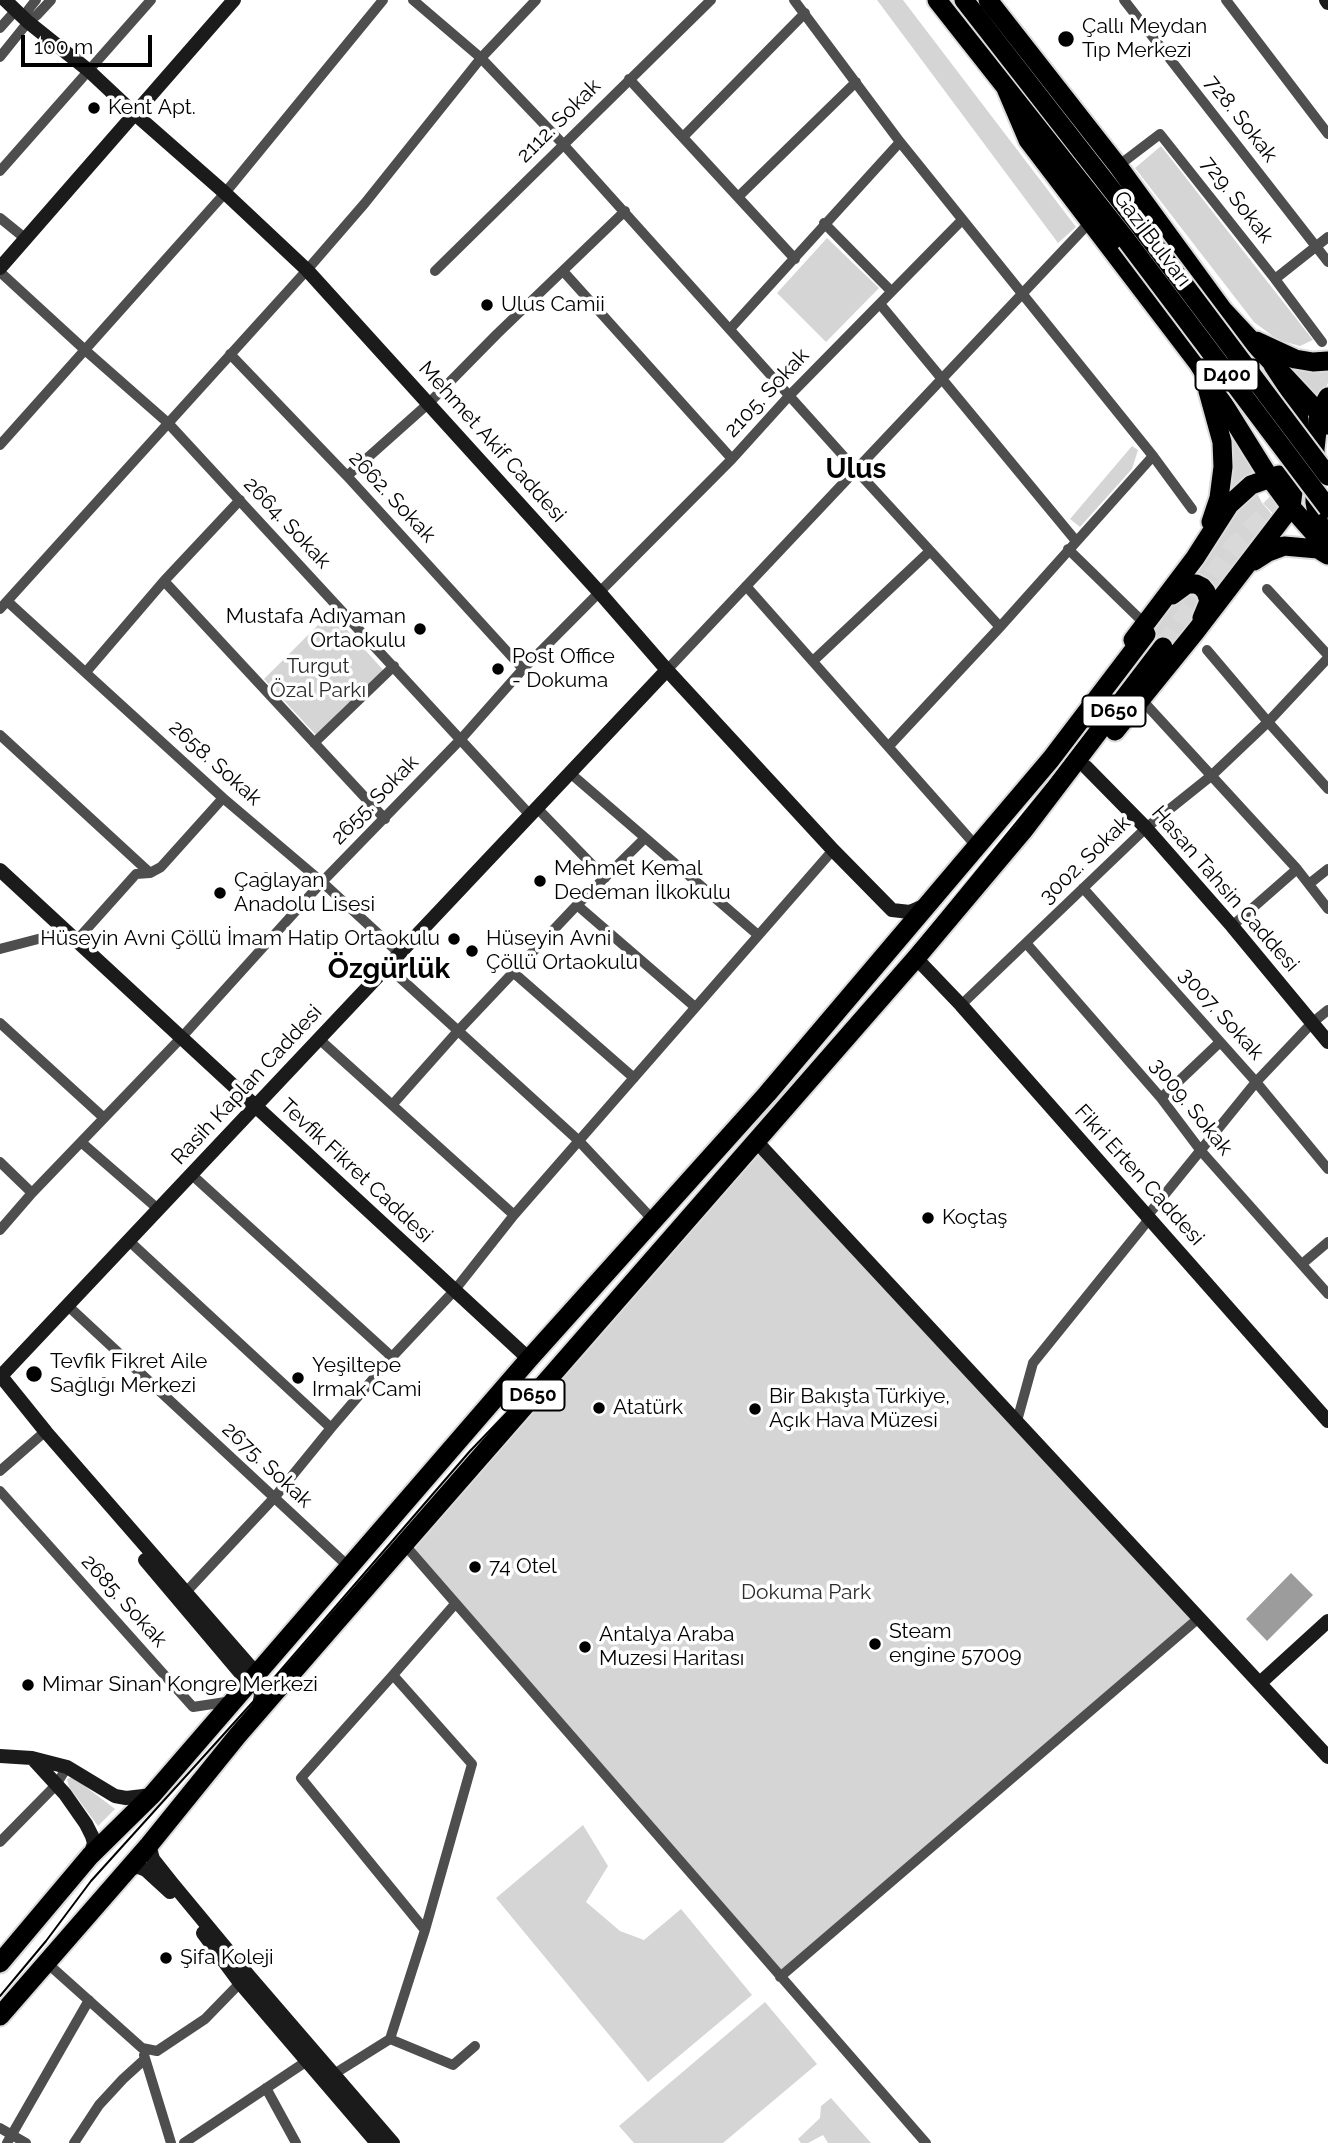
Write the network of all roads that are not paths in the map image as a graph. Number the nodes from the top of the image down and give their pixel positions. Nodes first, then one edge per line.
1 (36, 0) edge
2 (51, 0) edge
3 (150, 0) edge
4 (234, 0) edge
5 (383, 0) edge
6 (413, 0) edge
7 (536, 0) edge
8 (711, 0) edge
9 (794, 0) edge
10 (937, 0) edge
11 (964, 0) edge
12 (988, 0) edge
13 (1124, 0) edge
14 (1226, 0) edge
15 (10, 5) edge
16 (805, 13) junction
17 (28, 21) junction
18 (0, 28) edge
19 (0, 57) edge
20 (481, 58) junction
21 (88, 70) junction
22 (629, 79) junction
23 (856, 82) junction
24 (1004, 86) junction
25 (135, 114) junction
26 (1328, 134) edge
27 (683, 137) junction
28 (900, 142) junction
29 (563, 144) junction
30 (1118, 166) junction
31 (0, 171) edge
32 (225, 193) junction
33 (738, 197) junction
34 (625, 211) junction
35 (0, 218) edge
36 (962, 220) junction
37 (1090, 222) junction
38 (824, 223) junction
39 (1135, 235) junction
40 (1328, 237) edge
41 (26, 239) junction
42 (1316, 246) junction
43 (795, 259) junction
44 (1328, 262) edge
45 (0, 270) edge
46 (307, 270) junction
47 (435, 271) dead end
48 (563, 271) junction
49 (1275, 279) junction
50 (891, 291) junction
51 (1022, 293) junction
52 (880, 304) junction
53 (730, 329) junction
54 (1247, 337) junction
55 (1321, 342) dead end
56 (85, 350) junction
57 (230, 354) junction
58 (1328, 362) edge
59 (1198, 363) junction
60 (1273, 365) junction
61 (942, 379) junction
62 (789, 396) junction
63 (429, 403) junction
64 (1325, 412) edge
65 (168, 423) junction
66 (1236, 423) junction
67 (0, 445) edge
68 (1313, 449) edge
69 (1153, 456) junction
70 (732, 458) junction
71 (856, 470) junction
72 (347, 476) junction
73 (1269, 477) junction
74 (1317, 477) edge
75 (240, 500) junction
76 (1291, 507) junction
77 (1328, 508) edge
78 (1192, 509) dead end
79 (1205, 543) junction
80 (1072, 545) junction
81 (1328, 549) edge
82 (930, 551) junction
83 (1328, 555) edge
84 (1245, 568) junction
85 (164, 580) junction
86 (747, 586) junction
87 (1267, 589) dead end
88 (600, 593) junction
89 (3, 605) edge
90 (1158, 607) junction
91 (1000, 627) junction
92 (1146, 629) junction
93 (1196, 631) junction
94 (1163, 647) tunnel mouth
95 (1207, 650) dead end
96 (1328, 657) edge
97 (813, 661) junction
98 (394, 666) junction
99 (523, 669) junction
100 (667, 670) junction
101 (86, 672) junction
102 (1141, 699) junction
103 (1268, 722) junction
104 (0, 734) edge
105 (461, 739) junction
106 (314, 743) junction
107 (888, 746) junction
108 (1086, 767) junction
109 (570, 773) junction
110 (1211, 776) junction
111 (1328, 789) edge
112 (223, 798) junction
113 (533, 812) junction
114 (385, 819) junction
115 (1146, 828) junction
116 (1023, 831) junction
117 (645, 838) junction
118 (977, 847) junction
119 (833, 850) junction
120 (1297, 869) junction
121 (1328, 869) edge
122 (0, 870) edge
123 (150, 873) junction
124 (605, 878) junction
125 (322, 882) junction
126 (1309, 884) junction
127 (1083, 888) junction
128 (931, 903) junction
129 (577, 905) junction
130 (1328, 909) edge
131 (1232, 926) junction
132 (758, 935) junction
133 (71, 937) junction
134 (1026, 943) junction
135 (0, 949) edge
136 (398, 953) junction
137 (916, 958) junction
138 (387, 966) junction
139 (514, 973) junction
140 (961, 1005) junction
141 (695, 1007) junction
142 (1328, 1010) edge
143 (0, 1023) edge
144 (1312, 1023) junction
145 (457, 1032) junction
146 (181, 1038) junction
147 (319, 1039) junction
148 (1220, 1042) junction
149 (1328, 1042) edge
150 (634, 1078) junction
151 (1256, 1082) junction
152 (1161, 1098) junction
153 (393, 1104) junction
154 (255, 1106) junction
155 (104, 1118) junction
156 (579, 1141) junction
157 (81, 1142) junction
158 (757, 1142) junction
159 (1201, 1151) junction
160 (0, 1162) edge
161 (1328, 1169) edge
162 (191, 1174) junction
163 (32, 1193) junction
164 (158, 1209) junction
165 (514, 1215) junction
166 (1149, 1217) junction
167 (653, 1220) junction
168 (0, 1230) edge
169 (128, 1240) junction
170 (1328, 1242) edge
171 (1303, 1264) junction
172 (454, 1291) junction
173 (1328, 1294) edge
174 (67, 1305) junction
175 (392, 1357) junction
176 (529, 1359) junction
177 (562, 1362) junction
178 (0, 1375) edge
179 (0, 1387) edge
180 (1327, 1418) edge
181 (1017, 1421) junction
182 (331, 1428) junction
183 (40, 1436) junction
184 (0, 1471) edge
185 (0, 1491) edge
186 (274, 1498) junction
187 (404, 1545) junction
188 (349, 1567) junction
189 (186, 1592) junction
190 (455, 1604) junction
191 (1200, 1617) junction
192 (1328, 1620) edge
193 (393, 1675) junction
194 (252, 1678) junction
195 (1260, 1683) junction
196 (232, 1701) junction
197 (258, 1713) junction
198 (0, 1756) edge
199 (1328, 1757) edge
200 (32, 1758) junction
201 (67, 1768) junction
202 (56, 1785) junction
203 (152, 1794) junction
204 (0, 1842) edge
205 (149, 1845) junction
206 (90, 1856) junction
207 (129, 1868) junction
208 (170, 1886) junction
209 (425, 1930) junction
210 (0, 1963) edge
211 (47, 1963) junction
212 (780, 1977) junction
213 (240, 1983) junction
214 (89, 2000) junction
215 (0, 2016) edge
216 (390, 2039) junction
217 (475, 2046) dead end
218 (144, 2053) junction
219 (311, 2057) junction
220 (334, 2074) junction
221 (266, 2088) junction
222 (0, 2128) edge
223 (9, 2138) edge
224 (191, 2141) edge
225 (26, 2143) edge
226 (74, 2143) edge
227 (171, 2143) edge
228 (296, 2143) edge
229 (377, 2143) edge
230 (393, 2143) edge
231 (926, 2143) edge

1 - 17 street
2 - 17 street
3 - 21 street
4 - 25 street
5 - 32 street
6 - 20 street
7 - 20 street
8 - 22 street, 2112. Sokak
9 - 16 street
10 - 24 highway, Gazi Bulvarı / D400
11 - 39 highway, Gazi Bulvarı / D400
12 - 30 highway
13 - 42 street, 728. Sokak
14 - 26 street
15 - 17 street, Mehmet Akif Caddesi
15 - 18 street
16 - 23 street
16 - 27 street
17 - 19 street
17 - 21 street, Mehmet Akif Caddesi
20 - 29 street
20 - 46 street
21 - 25 street, Mehmet Akif Caddesi
21 - 31 street
22 - 27 street
22 - 29 street, 2112. Sokak
23 - 28 street
23 - 33 street
24 - 37 highway
24 - 39 highway, Gazi Bulvarı / D400
25 - 32 street, Mehmet Akif Caddesi
25 - 41 street
27 - 33 street
28 - 36 street
28 - 38 street
29 - 34 street
29 - 47 street, 2112. Sokak
30 - 49 street, 729. Sokak
30 - 54 highway
32 - 46 street, Mehmet Akif Caddesi
32 - 56 street
33 - 43 street
34 - 48 street
34 - 53 street
35 - 41 street
36 - 50 street, 2105. Sokak
36 - 51 street
37 - 51 street
37 - 59 highway
38 - 43 street
38 - 50 street
39 - 74 highway, Gazi Bulvarı / D400, bridge
39 - 77 highway, Gazi Bulvarı / D400, bridge
40 - 42 street
41 - 45 street
42 - 44 street, 728. Sokak
42 - 49 street
43 - 53 street
45 - 56 street, 2664. Sokak
46 - 57 street
46 - 63 street, Mehmet Akif Caddesi
48 - 63 street
48 - 70 street
49 - 55 street
50 - 52 street, 2105. Sokak
51 - 61 street
51 - 69 street
52 - 61 street
52 - 62 street, 2105. Sokak
53 - 62 street
54 - 58 highway
54 - 60 highway
56 - 65 street, 2664. Sokak
56 - 67 street
57 - 65 street
57 - 72 street, 2662. Sokak
59 - 66 highway
59 - 79 highway
60 - 64 highway
60 - 68 highway
61 - 71 street
61 - 80 street
62 - 70 street, 2105. Sokak
62 - 71 street
63 - 72 street
63 - 88 street, Mehmet Akif Caddesi
64 - 68 highway
65 - 75 street, 2664. Sokak
65 - 89 street
66 - 68 highway
66 - 73 highway
68 - 74 highway
69 - 78 street
69 - 80 street
70 - 88 street, 2105. Sokak
71 - 82 street
71 - 86 street
72 - 99 street, 2662. Sokak
73 - 74 highway
73 - 76 highway
73 - 79 highway
74 - 76 highway
74 - 81 highway
75 - 85 street
75 - 98 street, 2664. Sokak
76 - 81 highway
76 - 84 highway
79 - 90 highway
80 - 91 street
80 - 92 street
82 - 91 street
82 - 97 street
83 - 84 highway
84 - 93 highway
85 - 101 street
85 - 106 street
86 - 97 street
86 - 100 street
87 - 96 street
88 - 99 street, 2655. Sokak
88 - 100 street, Mehmet Akif Caddesi
89 - 101 street, 2658. Sokak
90 - 92 highway
90 - 93 highway
91 - 107 street
92 - 118 highway, D650
93 - 102 highway
94 - 116 highway, D650
95 - 103 street
96 - 103 street, 3002. Sokak
97 - 107 street
98 - 105 street, 2664. Sokak
98 - 106 street
99 - 105 street, 2655. Sokak
100 - 109 street, Rasih Kaplan Caddesi
100 - 119 street, Mehmet Akif Caddesi
101 - 112 street, 2658. Sokak
102 - 108 highway
102 - 110 street
103 - 110 street, 3002. Sokak
103 - 111 street
104 - 123 street
105 - 113 street, 2664. Sokak
105 - 114 street, 2655. Sokak
106 - 114 street
107 - 118 street
108 - 115 street, Hasan Tahsin Caddesi
108 - 116 highway
109 - 113 street, Rasih Kaplan Caddesi
109 - 117 street
110 - 115 street, 3002. Sokak
110 - 120 street
112 - 123 street
112 - 125 street, 2658. Sokak
113 - 124 street, 2664. Sokak
113 - 136 street, Rasih Kaplan Caddesi
114 - 125 street, 2655. Sokak
115 - 127 street, 3002. Sokak
115 - 131 street, Hasan Tahsin Caddesi
116 - 137 highway, D650
117 - 124 street
117 - 132 street
118 - 128 highway, D650
119 - 128 street, Mehmet Akif Caddesi
119 - 132 street
120 - 126 street
120 - 131 street
121 - 126 street
122 - 133 street, Tevfik Fikret Caddesi
123 - 133 street
124 - 129 street
125 - 136 street, 2658. Sokak
125 - 146 street, 2655. Sokak
126 - 130 street
127 - 134 street, 3002. Sokak
127 - 148 street, 3007. Sokak
128 - 167 highway, D650
129 - 139 street
129 - 141 street
131 - 144 street, Hasan Tahsin Caddesi
132 - 141 street
133 - 135 street
133 - 146 street, Tevfik Fikret Caddesi
134 - 140 street, 3002. Sokak
134 - 152 street, 3009. Sokak
136 - 138 street, Rasih Kaplan Caddesi
137 - 140 street, Fikri Erten Caddesi
137 - 158 highway, D650
138 - 145 street
138 - 147 street, Rasih Kaplan Caddesi
139 - 145 street
139 - 150 street
140 - 166 street, Fikri Erten Caddesi
141 - 150 street
142 - 144 street
143 - 155 street
144 - 149 street, Hasan Tahsin Caddesi
144 - 151 street
145 - 153 street
145 - 156 street
146 - 154 street, Tevfik Fikret Caddesi
146 - 155 street, 2655. Sokak
147 - 153 street
147 - 154 street, Rasih Kaplan Caddesi
148 - 151 street, 3007. Sokak
148 - 152 street
150 - 156 street
151 - 159 street
151 - 161 street, 3007. Sokak
152 - 159 street, 3009. Sokak
153 - 165 street
154 - 162 street, Rasih Kaplan Caddesi
154 - 172 street, Tevfik Fikret Caddesi
155 - 157 street, 2655. Sokak
156 - 165 street
156 - 167 street
157 - 163 street, 2655. Sokak
157 - 164 street
158 - 177 highway, D650
158 - 181 street
159 - 166 street
159 - 171 street, 3009. Sokak
160 - 163 street
162 - 164 street, Rasih Kaplan Caddesi
162 - 175 street
163 - 168 street, 2655. Sokak
164 - 169 street, Rasih Kaplan Caddesi
165 - 172 street
166 - 180 street, Fikri Erten Caddesi
166 - 181 street
167 - 176 highway, D650
169 - 174 street, Rasih Kaplan Caddesi
169 - 182 street
170 - 171 street
171 - 173 street, 3009. Sokak
172 - 175 street
172 - 176 street, Tevfik Fikret Caddesi
174 - 178 street, Rasih Kaplan Caddesi
174 - 186 street, 2675. Sokak
175 - 182 street
176 - 177 highway
176 - 188 highway, D650
177 - 187 highway, D650
178 - 189 street
179 - 183 street
181 - 191 street
182 - 186 street
183 - 184 street
183 - 194 street
185 - 196 street, 2685. Sokak
186 - 188 street, 2675. Sokak
186 - 189 street
187 - 190 street
187 - 197 highway, D650
188 - 194 highway, D650
189 - 194 street
190 - 193 street
190 - 212 street
191 - 195 street
191 - 212 street
192 - 195 street
193 - 209 street
193 - 209 street
194 - 196 highway, D650
194 - 197 street
195 - 199 street
196 - 203 highway, D650
197 - 205 highway, D650
198 - 200 street
200 - 201 street
200 - 202 street
201 - 202 street
201 - 203 street
202 - 204 street
202 - 206 street
203 - 206 highway, D650
205 - 207 highway, D650
205 - 208 street
206 - 210 highway, D650
207 - 208 street
207 - 211 highway, D650
208 - 213 street
208 - 219 street
209 - 216 street
211 - 214 street
211 - 215 highway, D650
212 - 231 street
213 - 218 street
213 - 219 street
214 - 218 street
214 - 223 street
216 - 217 street
216 - 220 street
218 - 226 street
218 - 227 street
219 - 220 street
219 - 221 street
219 - 229 street
220 - 230 street
221 - 224 street
221 - 228 street
222 - 223 street
223 - 225 street

